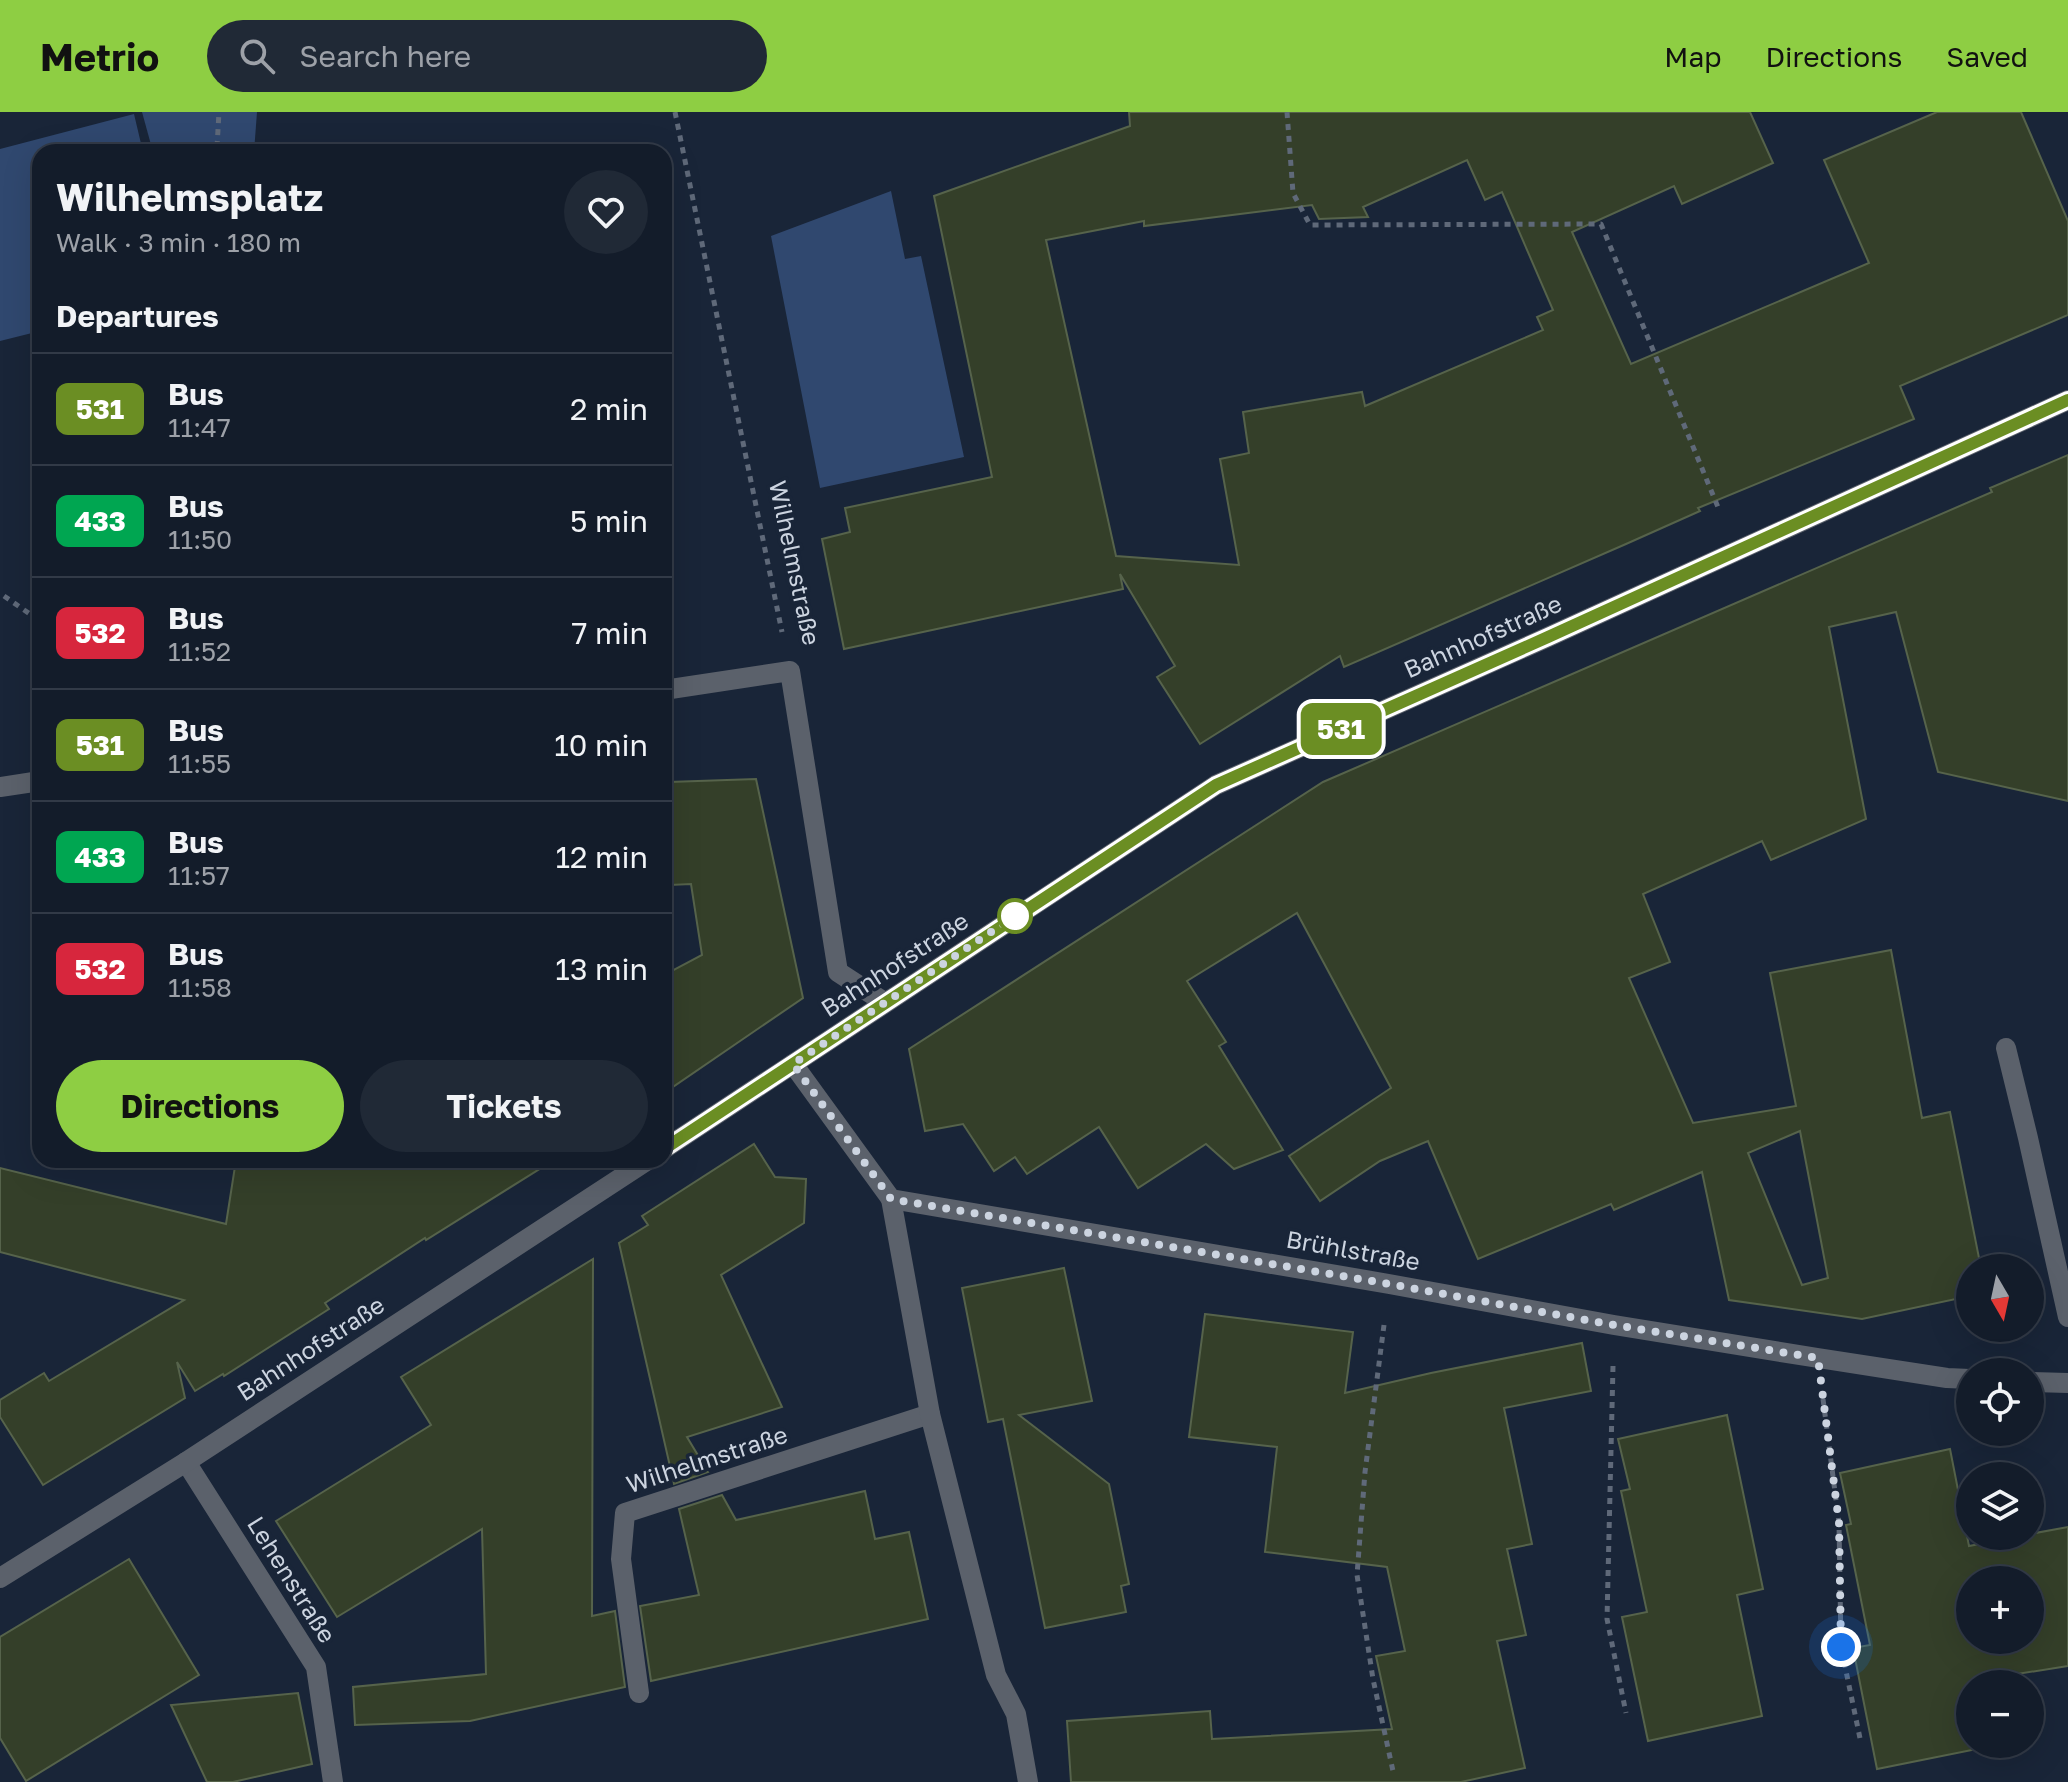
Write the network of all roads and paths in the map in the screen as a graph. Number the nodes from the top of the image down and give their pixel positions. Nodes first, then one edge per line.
1 (219, 112) edge
2 (675, 112) edge
3 (1287, 112) edge
4 (217, 144) edge
5 (2068, 400) edge
6 (1735, 550) junction
7 (4, 596) dead end
8 (32, 615) edge
9 (790, 671) junction
10 (672, 689) edge
11 (32, 782) edge
12 (0, 787) edge
13 (884, 1002) junction
14 (2006, 1048) dead end
15 (793, 1064) junction
16 (672, 1144) edge
17 (636, 1168) edge
18 (891, 1199) junction
19 (1389, 1284) junction
20 (2068, 1317) edge
21 (1614, 1325) junction
22 (1818, 1358) junction
23 (1956, 1378) edge
24 (2044, 1382) edge
25 (2068, 1383) edge
26 (930, 1414) junction
27 (186, 1462) junction
28 (0, 1578) edge
29 (639, 1693) dead end
30 (1626, 1713) dead end
31 (1861, 1743) dead end
32 (1393, 1771) dead end
33 (333, 1782) edge
34 (1028, 1782) edge

1 - 4 path
2 - 9 path, Wilhelmstraße
3 - 6 path
5 - 6 street, Bahnhofstraße
6 - 13 street, Bahnhofstraße
7 - 8 path
9 - 10 street
9 - 13 street, Wilhelmstraße
11 - 12 street
13 - 15 street, Bahnhofstraße
14 - 20 street
15 - 16 street, Bahnhofstraße
15 - 18 street
17 - 27 street, Bahnhofstraße
18 - 19 street, Brühlstraße
18 - 26 street
19 - 21 street, Brühlstraße
19 - 32 path
21 - 22 street, Brühlstraße
21 - 30 path
22 - 23 street, Brühlstraße
22 - 31 path
24 - 25 street
26 - 29 street, Wilhelmstraße
26 - 34 street
27 - 28 street, Bahnhofstraße
27 - 33 street, Lehenstraße

